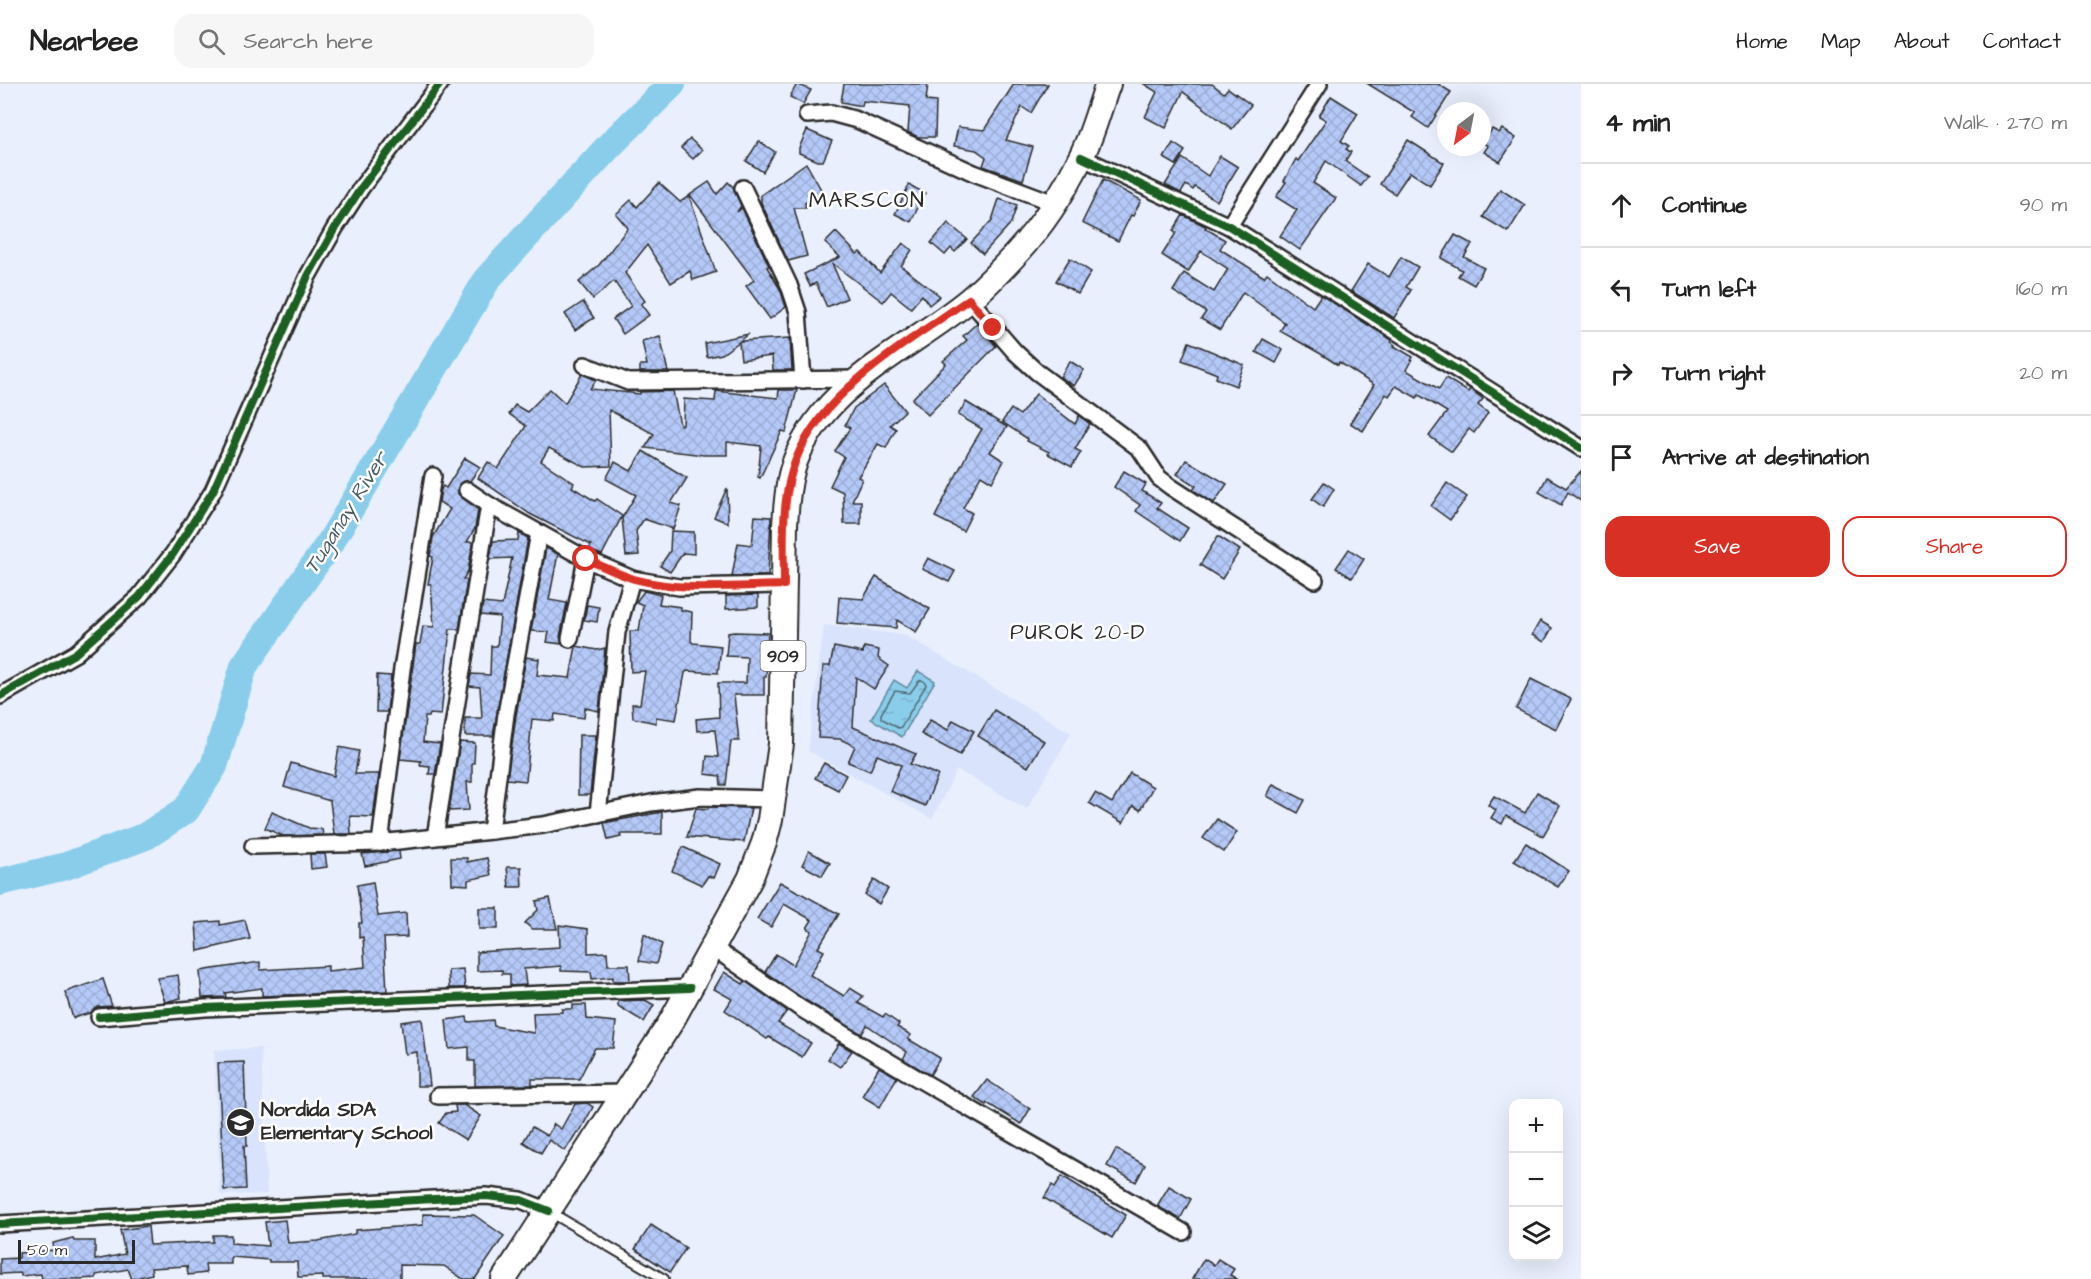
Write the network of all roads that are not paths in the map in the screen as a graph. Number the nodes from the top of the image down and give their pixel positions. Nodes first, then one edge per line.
1 (440, 84) edge
2 (1108, 84) edge
3 (1320, 84) edge
4 (807, 115) dead end
5 (1082, 157) junction
6 (743, 188) dead end
7 (1054, 203) junction
8 (1229, 226) junction
9 (969, 299) junction
10 (585, 365) dead end
11 (857, 379) junction
12 (803, 380) junction
13 (1581, 448) edge
14 (433, 476) dead end
15 (467, 490) dead end
16 (489, 505) junction
17 (539, 533) junction
18 (586, 559) junction
19 (632, 579) junction
20 (1315, 580) dead end
21 (784, 585) junction
22 (570, 639) dead end
23 (0, 696) edge
24 (774, 799) junction
25 (598, 814) junction
26 (491, 831) junction
27 (435, 837) junction
28 (380, 843) junction
29 (253, 846) dead end
30 (712, 947) junction
31 (690, 988) junction
32 (99, 1017) dead end
33 (626, 1093) junction
34 (438, 1096) dead end
35 (549, 1211) junction
36 (0, 1224) edge
37 (1183, 1232) dead end
38 (504, 1279) edge
39 (664, 1279) edge

1 - 23 street
2 - 5 main road, 909
3 - 8 street
4 - 7 street
5 - 7 main road, 909
5 - 8 street
6 - 12 street
7 - 9 main road, 909
8 - 13 street
9 - 11 main road, 909
9 - 20 street
10 - 12 street
11 - 12 street
11 - 21 main road, 909
14 - 28 street
15 - 16 street
16 - 17 street
16 - 27 street
17 - 18 street
17 - 26 street
18 - 19 street
18 - 22 street
19 - 21 street
19 - 25 street
21 - 24 main road, 909
24 - 25 street
24 - 30 main road, 909
25 - 26 street
26 - 27 street
27 - 28 street
28 - 29 street
30 - 31 main road, 909
30 - 37 street
31 - 32 street
31 - 33 main road, 909
33 - 34 street
33 - 35 main road, 909
35 - 36 street
35 - 38 main road, 909
35 - 39 lane

